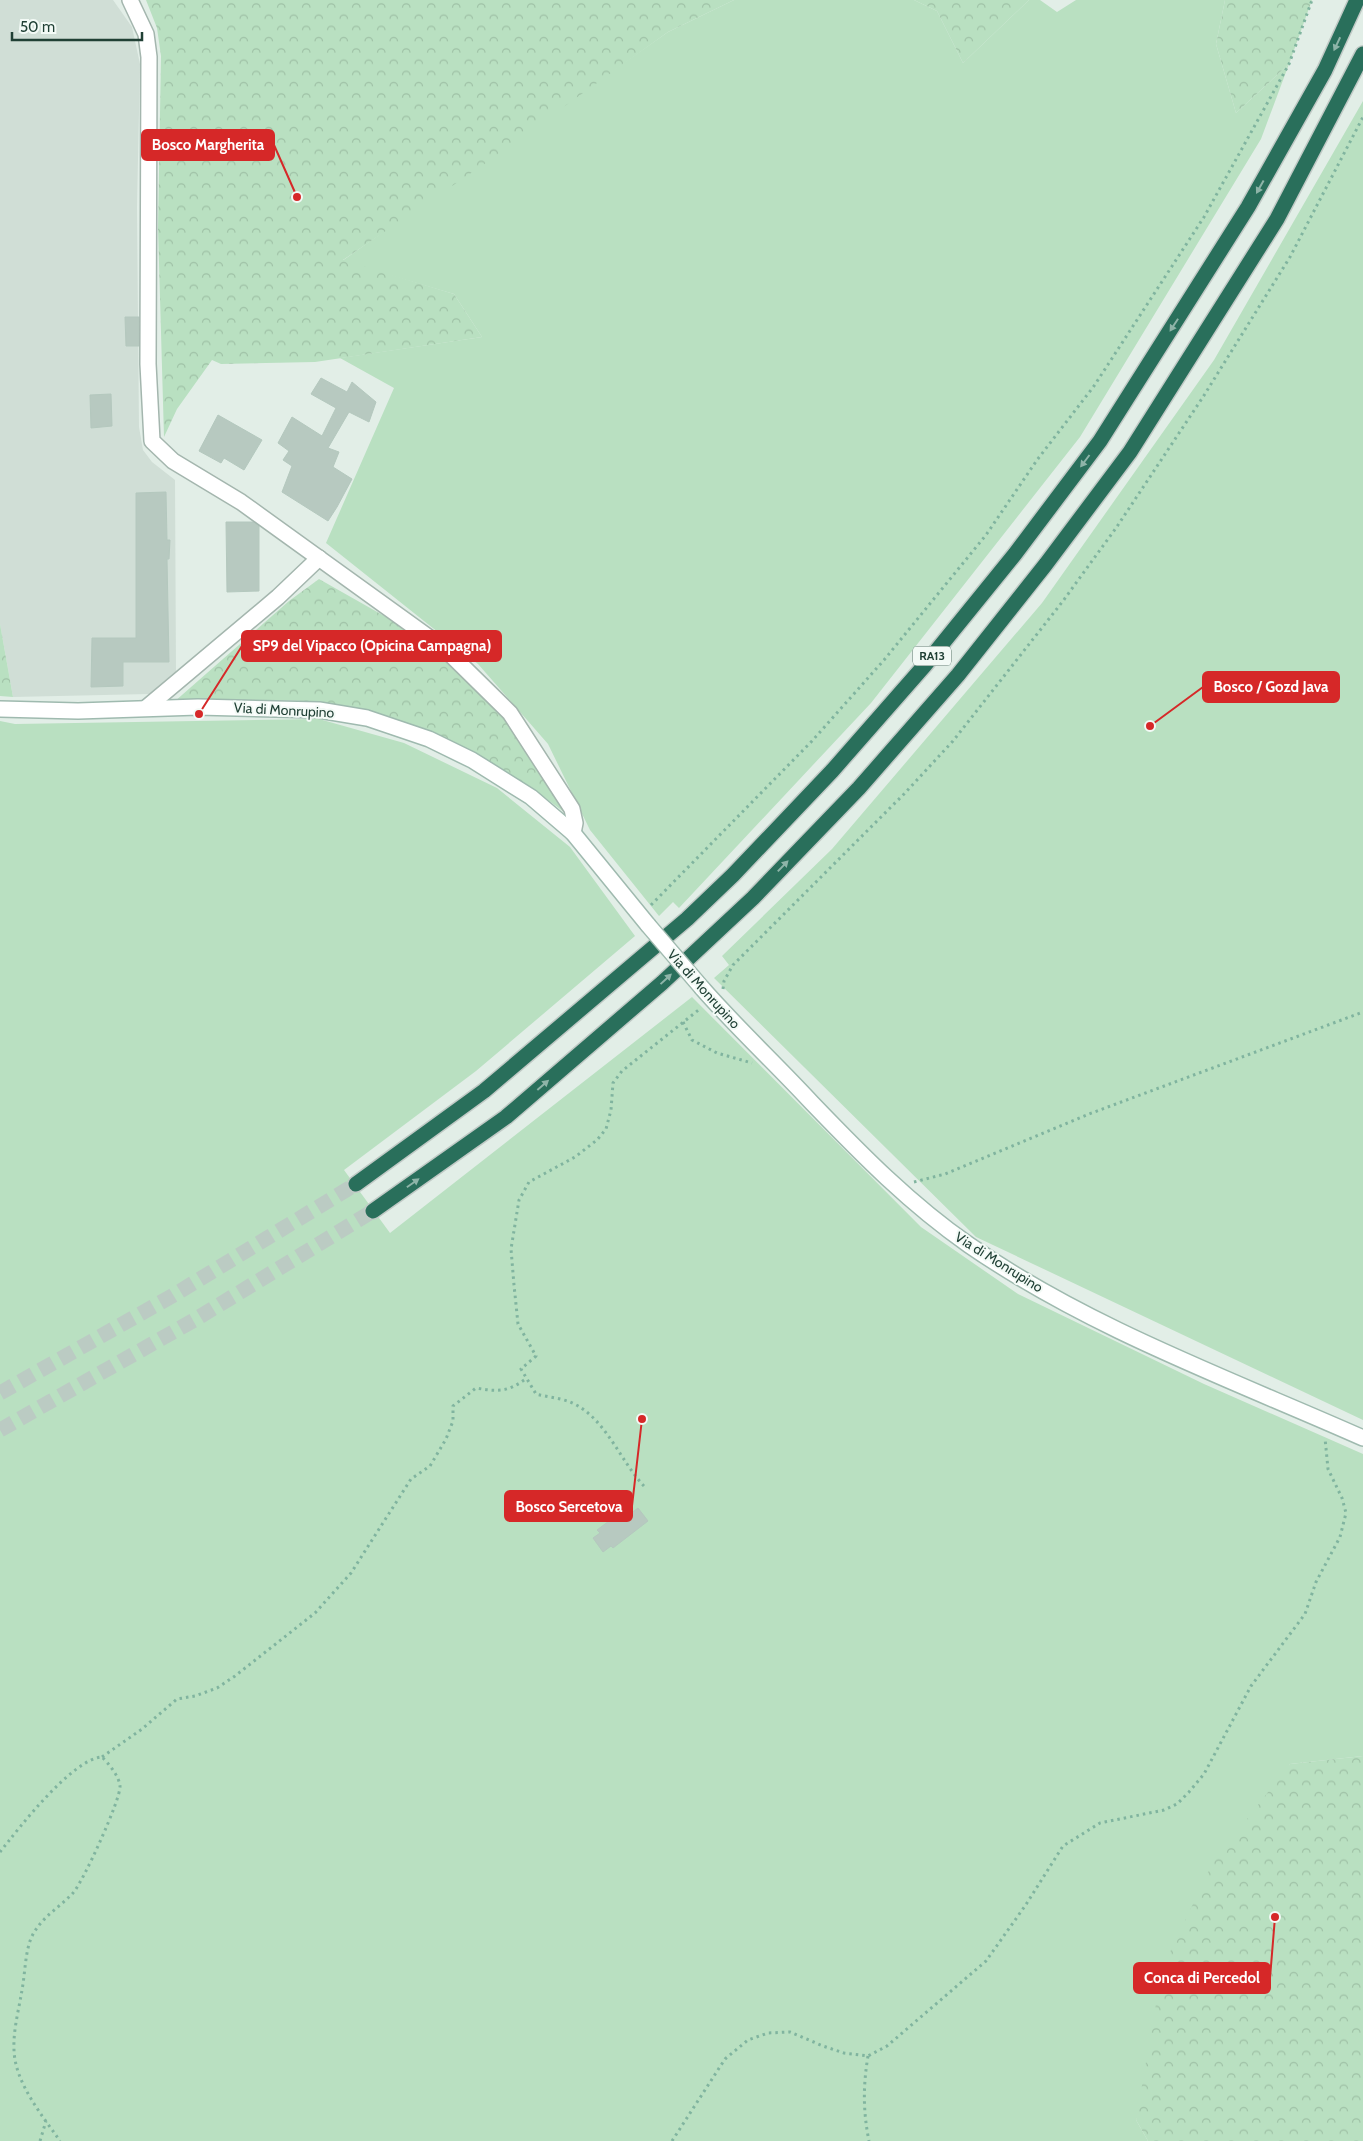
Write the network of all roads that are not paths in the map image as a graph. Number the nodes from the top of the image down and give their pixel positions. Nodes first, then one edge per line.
1 (130, 0) edge
2 (1357, 0) edge
3 (1363, 54) edge
4 (319, 558) junction
5 (146, 708) junction
6 (0, 709) edge
7 (573, 833) junction
8 (356, 1184) tunnel mouth
9 (373, 1211) tunnel mouth
10 (1363, 1438) edge

1 - 4 main road
2 -> 8 highway, RA13
9 -> 3 highway, RA13
4 - 5 main road
4 - 7 main road
5 - 6 main road, Via di Monrupino
5 - 7 main road, Via di Monrupino
7 - 10 main road, Via di Monrupino, bridge

